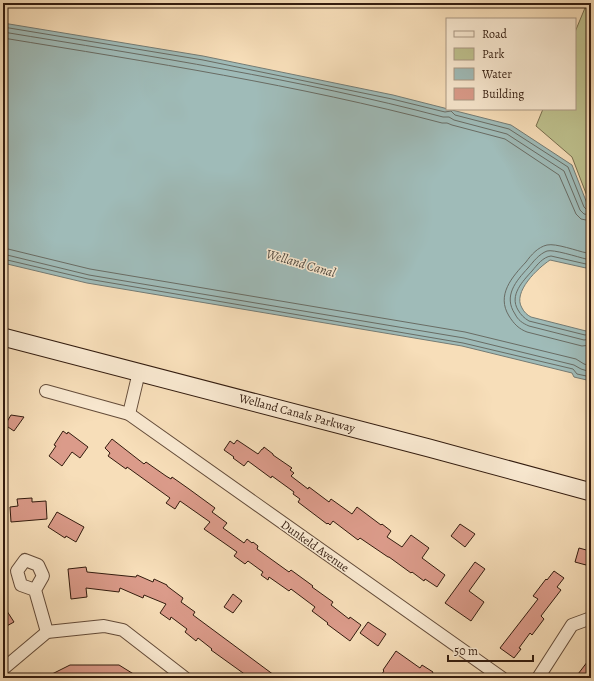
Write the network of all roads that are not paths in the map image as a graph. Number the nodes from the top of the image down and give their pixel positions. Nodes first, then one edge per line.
1 (3, 337) edge
2 (139, 372) junction
3 (46, 391) dead end
4 (128, 414) junction
5 (591, 492) edge
6 (35, 590) dead end
7 (591, 618) edge
8 (47, 632) junction
9 (3, 669) edge
10 (185, 678) edge
11 (502, 678) edge
12 (538, 678) edge

1 - 2 main road, Welland Canals Parkway
2 - 4 street
2 - 5 main road, Welland Canals Parkway
3 - 4 street, Dunkeld Avenue
4 - 11 street, Dunkeld Avenue
6 - 8 street
7 - 12 street
8 - 9 street
8 - 10 street

